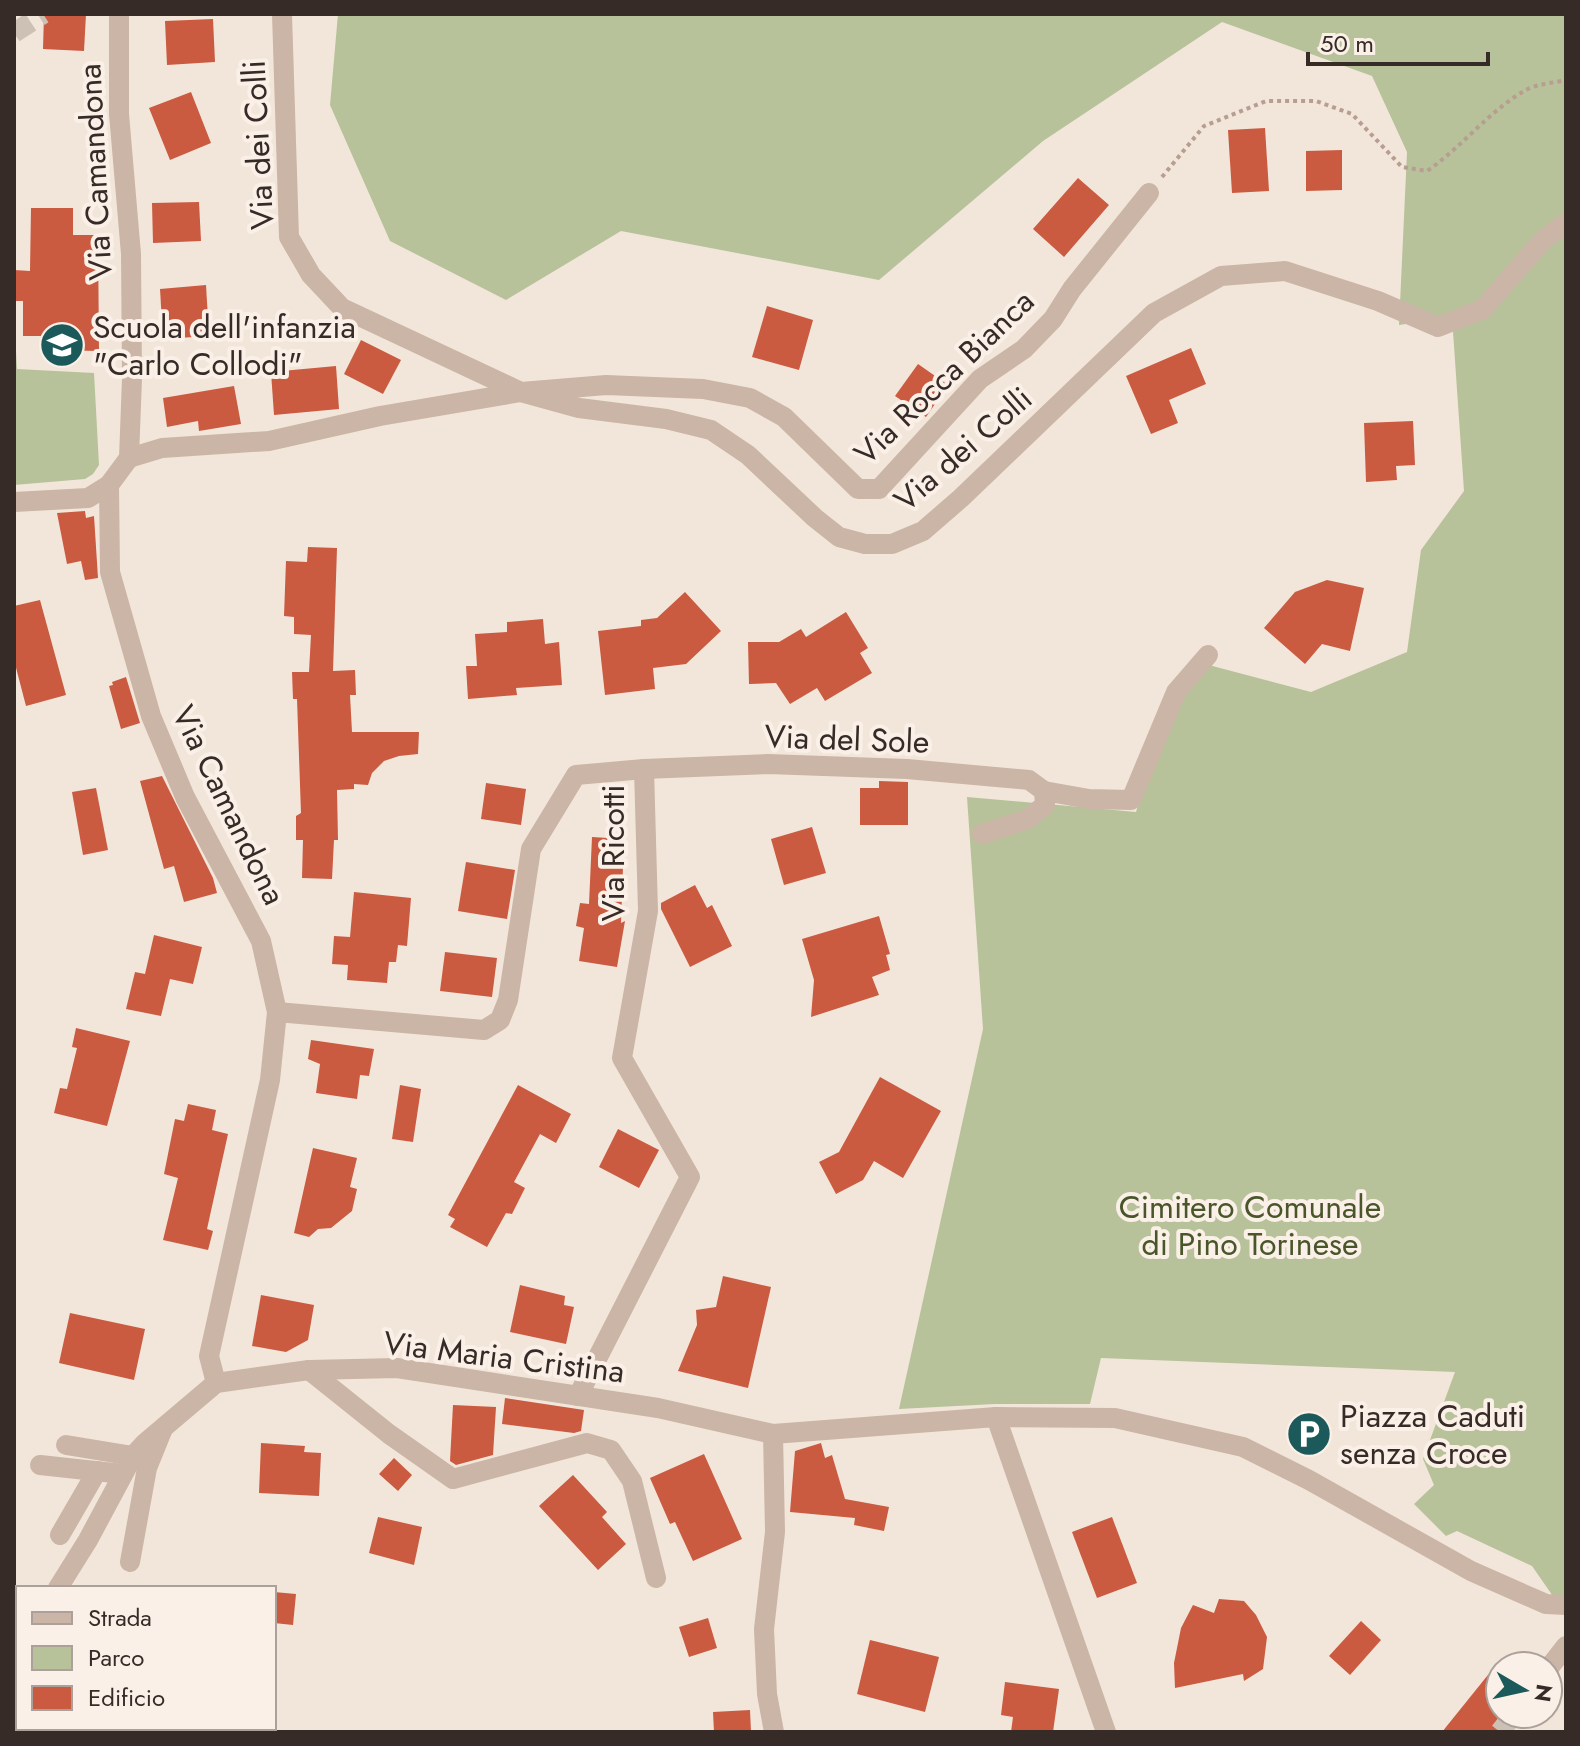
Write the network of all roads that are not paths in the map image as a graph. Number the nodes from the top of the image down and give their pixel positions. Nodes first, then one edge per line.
1 (119, 14) edge
2 (282, 14) edge
3 (1149, 193) road end
4 (1566, 223) edge
5 (521, 392) junction
6 (129, 458) junction
7 (109, 485) junction
8 (14, 502) edge
9 (1208, 655) dead end
10 (644, 769) junction
11 (1044, 791) junction
12 (982, 834) dead end
13 (277, 1012) junction
14 (309, 1370) junction
15 (216, 1383) junction
16 (578, 1396) junction
17 (996, 1417) junction
18 (163, 1427) junction
19 (773, 1434) junction
20 (66, 1445) dead end
21 (40, 1465) dead end
22 (128, 1465) junction
23 (97, 1471) junction
24 (60, 1535) dead end
25 (130, 1562) dead end
26 (656, 1578) dead end
27 (59, 1586) edge
28 (1566, 1605) edge
29 (774, 1732) edge
30 (1106, 1732) edge

1 - 6 street, Via Camandona
2 - 5 street, Via dei Colli
3 - 5 street, Via Rocca Bianca
4 - 5 street, Via dei Colli
5 - 6 street, Via Rocca Bianca
6 - 7 street
7 - 8 street
7 - 13 street, Via Camandona
9 - 11 street, Via del Sole
10 - 11 street, Via del Sole
10 - 13 street, Via Ricotti
10 - 16 street, Via Ricotti
11 - 12 street
13 - 15 street, Via Camandona
14 - 15 street, Via Maria Cristina
14 - 16 street, Via Maria Cristina
14 - 26 street
15 - 18 street
16 - 19 street, Via Maria Cristina
17 - 19 street, Via Maria Cristina
17 - 28 street, Via Maria Cristina
17 - 30 street
18 - 22 street
18 - 25 street
19 - 29 street
20 - 22 street
21 - 23 street
22 - 23 street
22 - 27 street
23 - 24 street

